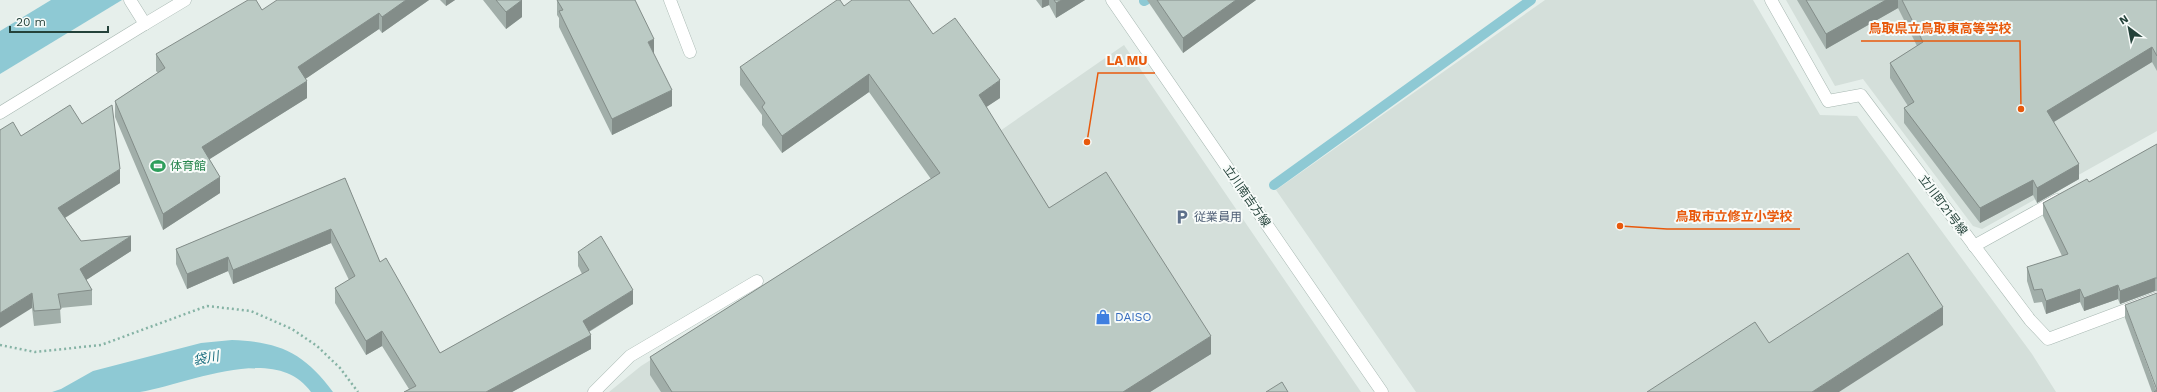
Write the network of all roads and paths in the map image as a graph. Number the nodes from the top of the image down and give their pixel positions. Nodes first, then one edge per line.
1 (130, 0) edge
2 (185, 0) edge
3 (670, 0) edge
4 (1112, 0) edge
5 (1771, 0) edge
6 (145, 24) junction
7 (690, 52) dead end
8 (0, 113) edge
9 (2069, 194) edge
10 (1974, 246) junction
11 (757, 281) dead end
12 (2157, 298) edge
13 (0, 345) edge
14 (358, 392) edge
15 (594, 392) edge
16 (1382, 392) edge

1 - 6 street
2 - 6 street
3 - 7 street
4 - 16 street, 立川南吉方線
5 - 10 street, 立川町21号線
6 - 8 street
9 - 10 street
10 - 12 street, 立川町21号線
11 - 15 street
13 - 14 path

